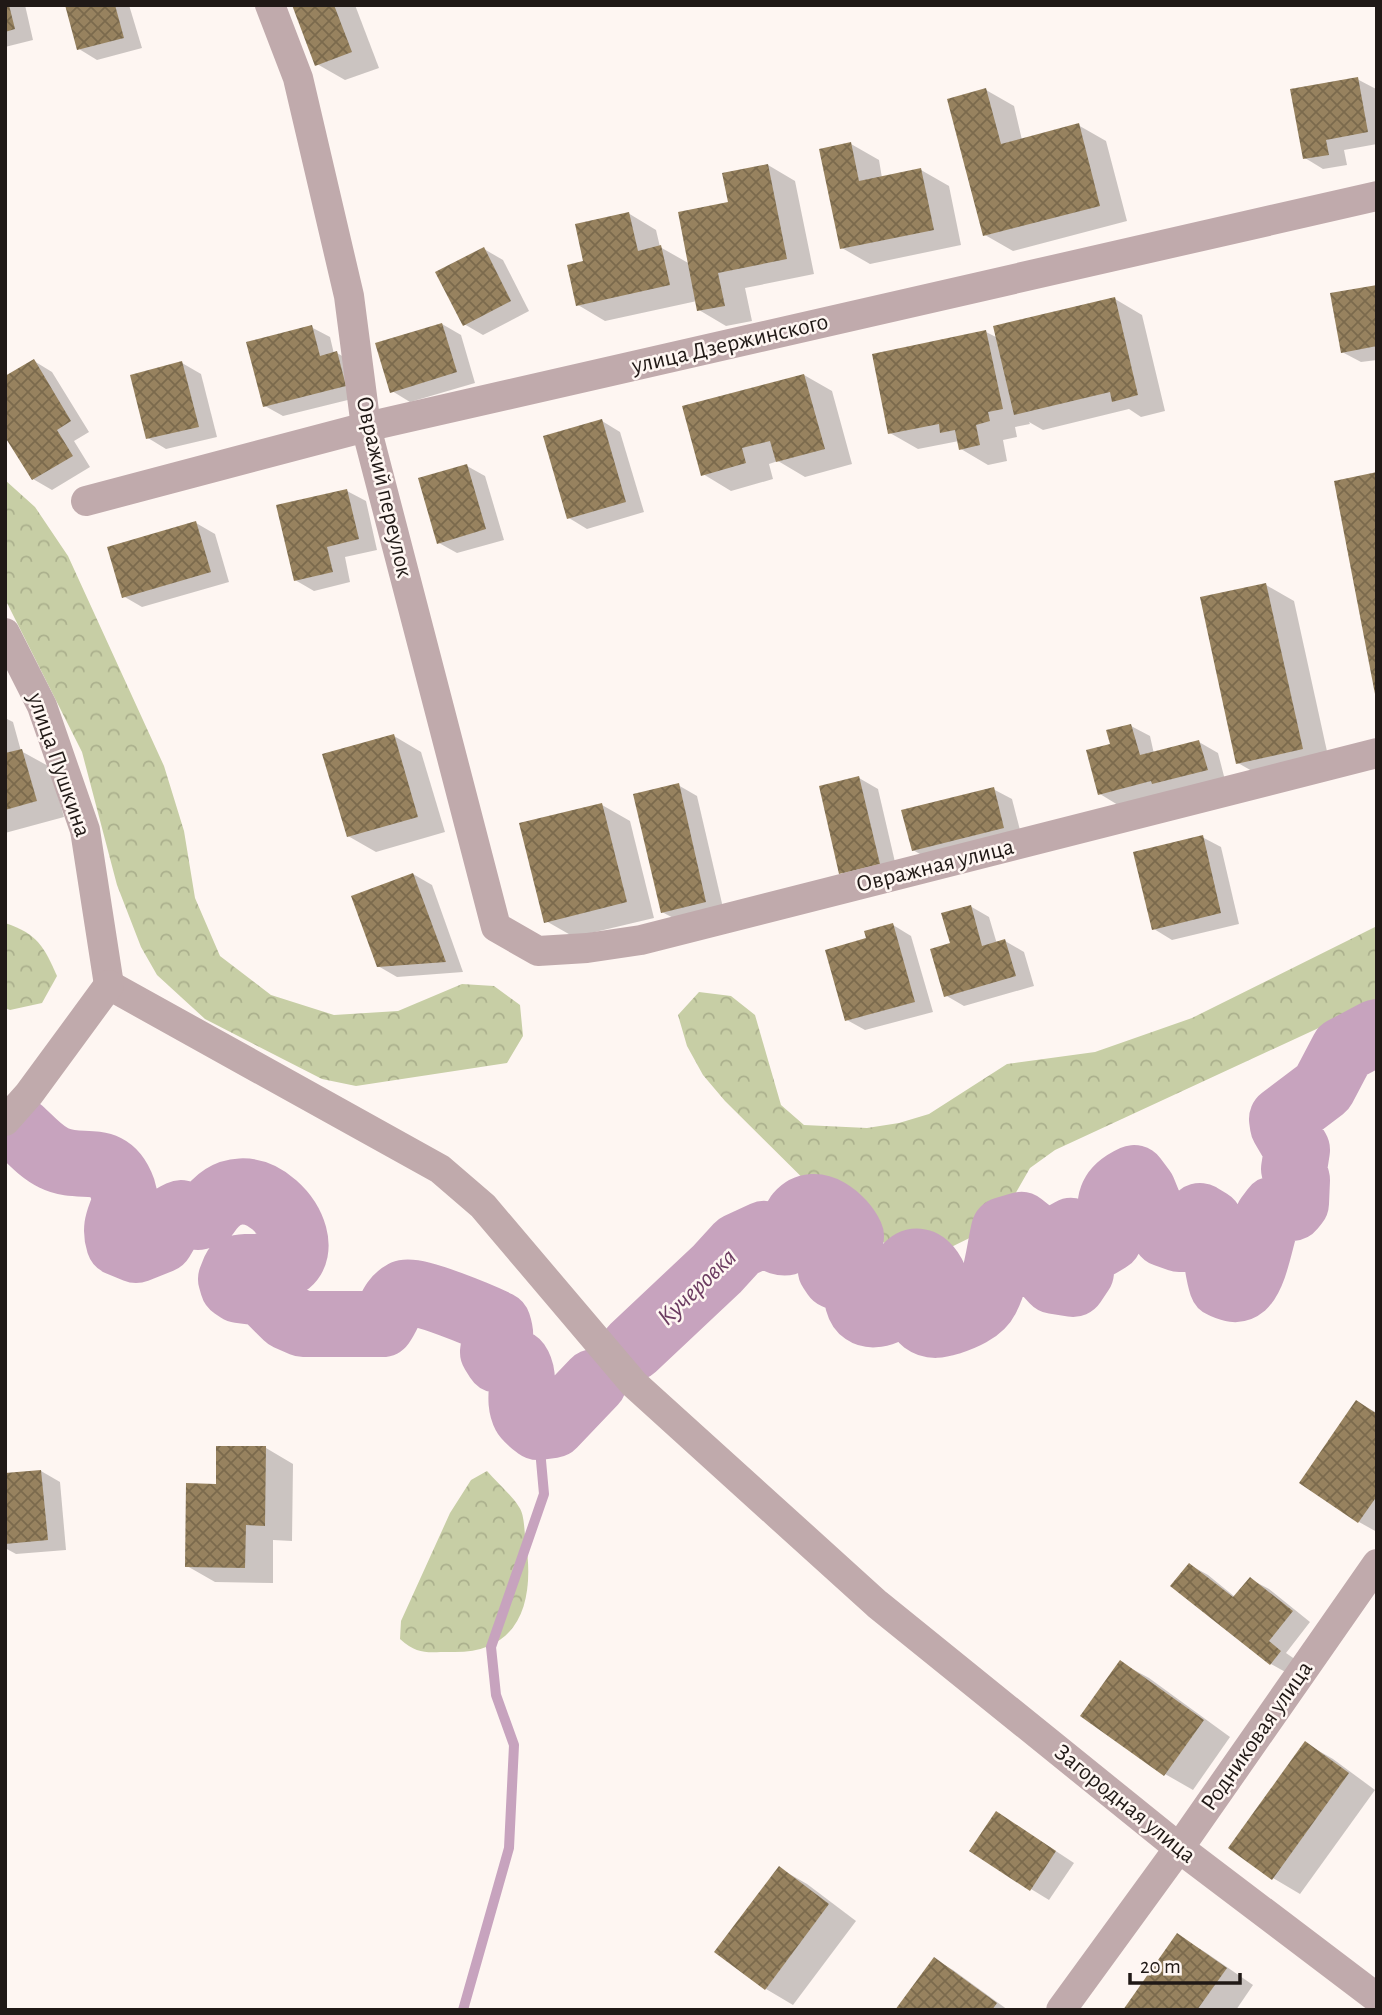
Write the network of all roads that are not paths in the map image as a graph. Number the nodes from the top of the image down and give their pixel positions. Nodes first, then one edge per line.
1 (270, 5) edge
2 (1377, 196) edge
3 (366, 427) junction
4 (86, 501) dead end
5 (5, 633) edge
6 (1377, 753) edge
7 (496, 927) joint
8 (108, 985) junction
9 (5, 1121) edge
10 (1377, 1564) edge
11 (1179, 1848) junction
12 (1377, 1998) edge
13 (1061, 2010) edge

1 - 3 street, Овражий переулок
2 - 3 street, улица Дзержинского
3 - 4 street, улица Дзержинского
3 - 7 street, Овражий переулок
5 - 8 street, улица Пушкина
6 - 7 street, Овражная улица
8 - 9 street
8 - 11 street, Загородная улица
10 - 11 street, Родниковая улица
11 - 12 street, Загородная улица
11 - 13 street, Родниковая улица

